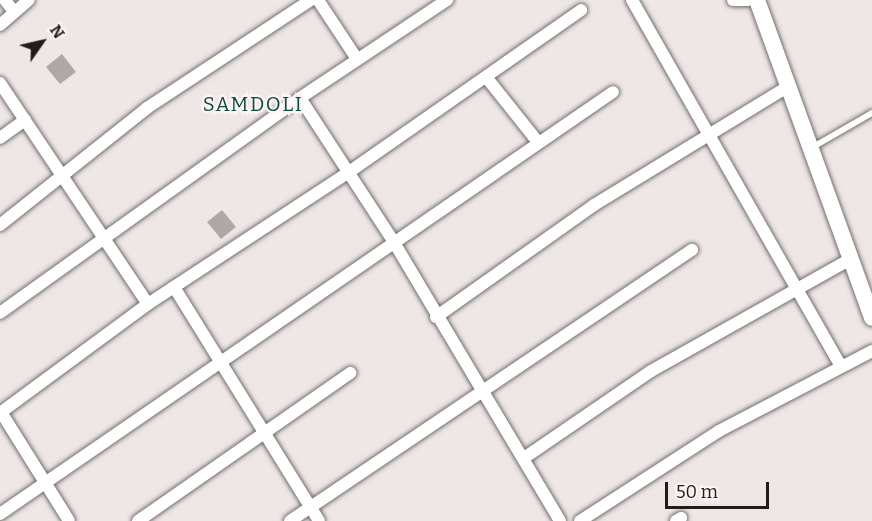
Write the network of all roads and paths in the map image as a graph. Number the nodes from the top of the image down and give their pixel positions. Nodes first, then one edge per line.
1 (4, 0) edge
2 (28, 0) edge
3 (311, 0) edge
4 (318, 0) edge
5 (447, 0) edge
6 (632, 0) edge
7 (733, 0) edge
8 (748, 0) edge
9 (757, 0) edge
10 (581, 10) dead end
11 (14, 12) junction
12 (0, 25) edge
13 (357, 59) junction
14 (486, 77) junction
15 (0, 83) edge
16 (786, 88) junction
17 (613, 92) dead end
18 (300, 98) junction
19 (872, 113) edge
20 (25, 120) junction
21 (709, 134) junction
22 (0, 138) edge
23 (537, 141) junction
24 (809, 150) junction
25 (349, 172) junction
26 (62, 175) junction
27 (0, 225) edge
28 (104, 237) junction
29 (395, 244) junction
30 (692, 250) dead end
31 (849, 260) junction
32 (796, 286) junction
33 (174, 287) junction
34 (148, 304) junction
35 (0, 313) edge
36 (436, 317) junction
37 (872, 318) edge
38 (872, 351) edge
39 (222, 360) junction
40 (841, 367) junction
41 (350, 373) dead end
42 (482, 392) junction
43 (0, 412) edge
44 (266, 432) junction
45 (524, 458) junction
46 (45, 483) junction
47 (311, 506) junction
48 (0, 514) edge
49 (69, 521) edge
50 (138, 521) edge
51 (290, 521) edge
52 (319, 521) edge
53 (560, 521) edge
54 (580, 521) edge

1 - 11 street
2 - 11 street
3 - 26 street
4 - 13 street
5 - 13 street
6 - 21 street
7 - 8 street
9 - 16 main road
10 - 14 street
11 - 12 street
13 - 18 street
14 - 23 street
14 - 25 street
15 - 20 street
16 - 21 street
16 - 24 main road
17 - 23 street
18 - 25 street
18 - 28 street
19 - 24 lane
20 - 22 street
20 - 26 street
21 - 32 street
21 - 36 street
23 - 29 street
24 - 31 main road
25 - 29 street
25 - 33 street
26 - 27 street
26 - 28 street
28 - 34 street
28 - 35 street
29 - 36 street
29 - 39 street
30 - 42 street
31 - 32 street
31 - 37 main road
32 - 40 street
32 - 45 street
33 - 34 street
33 - 39 street
34 - 43 street
36 - 42 street
38 - 40 street
39 - 44 street
39 - 46 street
40 - 54 street
41 - 44 street
42 - 45 street
42 - 47 street
43 - 46 street
44 - 47 street
44 - 50 street
45 - 53 street
46 - 48 street
46 - 49 street
47 - 51 street
47 - 52 street

